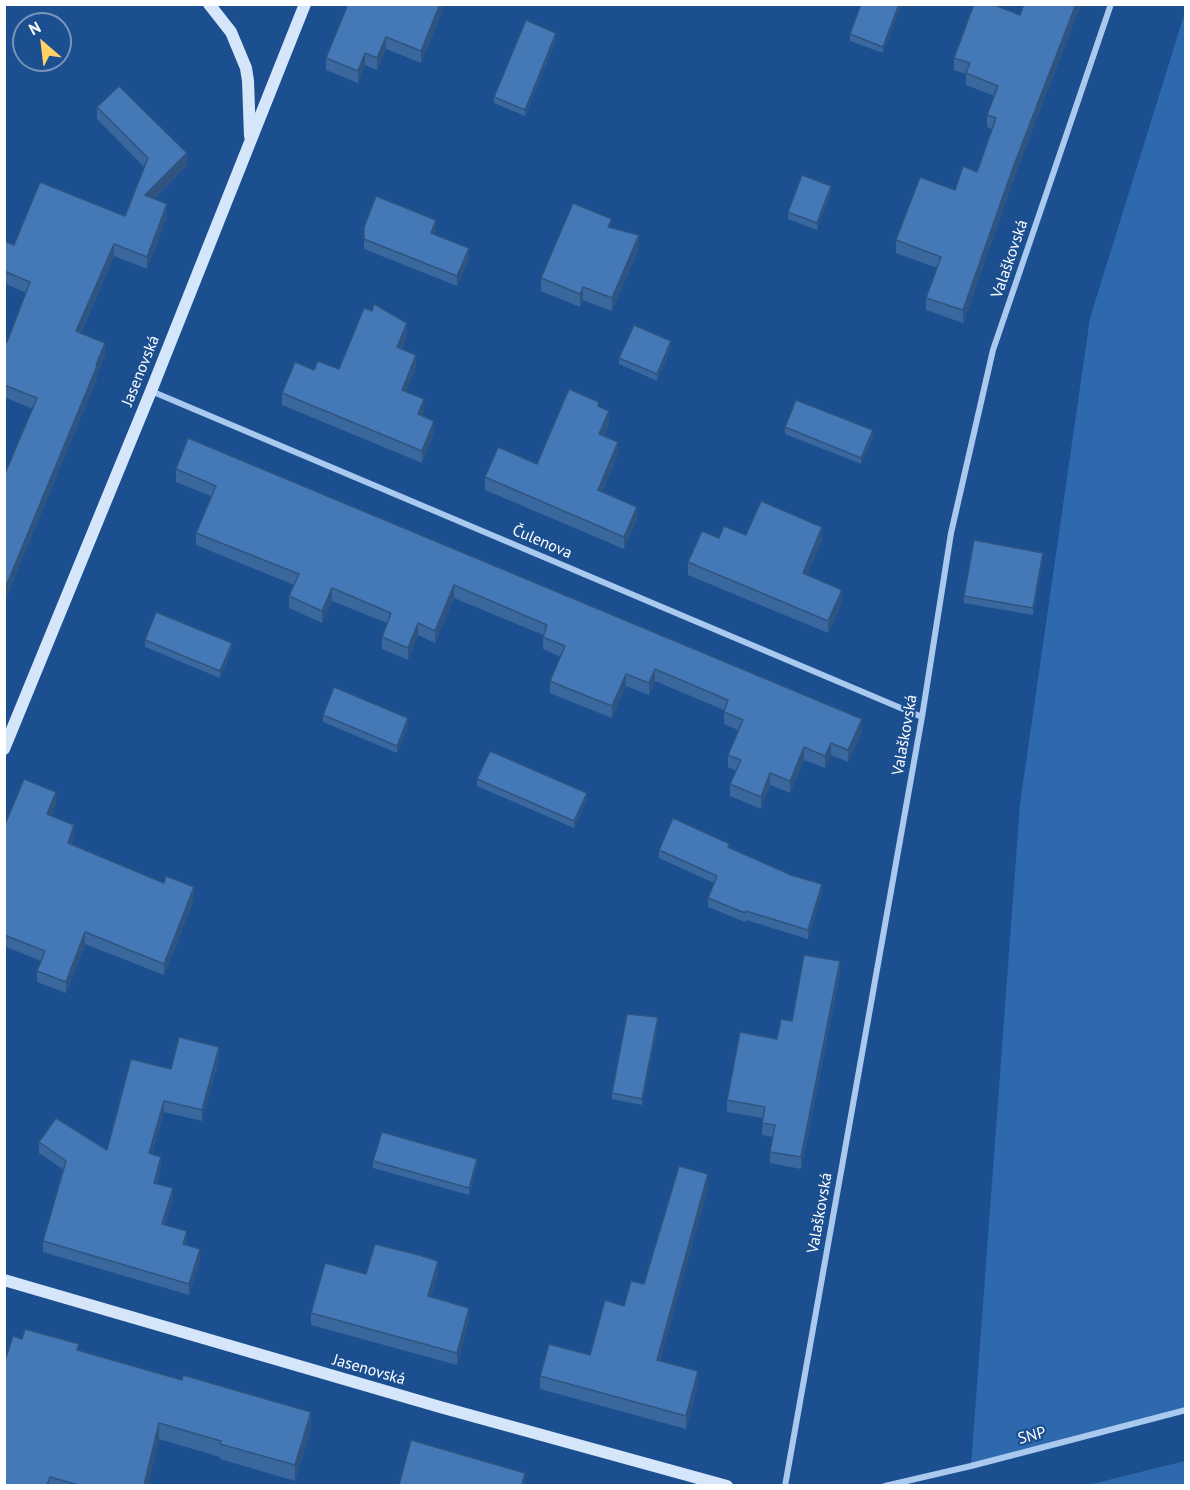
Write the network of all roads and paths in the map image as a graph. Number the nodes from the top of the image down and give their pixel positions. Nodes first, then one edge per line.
1 (209, 4) edge
2 (305, 4) edge
3 (1111, 4) edge
4 (250, 140) junction
5 (151, 392) junction
6 (922, 717) junction
7 (4, 749) edge
8 (4, 1280) edge
9 (1185, 1410) edge
10 (727, 1485) edge
11 (785, 1485) edge
12 (885, 1485) edge

1 - 4 street
2 - 4 street, Jasenovská
3 - 6 street, Valaškovská
4 - 5 street, Jasenovská
5 - 6 street, Čulenova
5 - 7 street, Jasenovská
6 - 11 street, Valaškovská
8 - 10 street, Jasenovská
9 - 12 street, SNP

